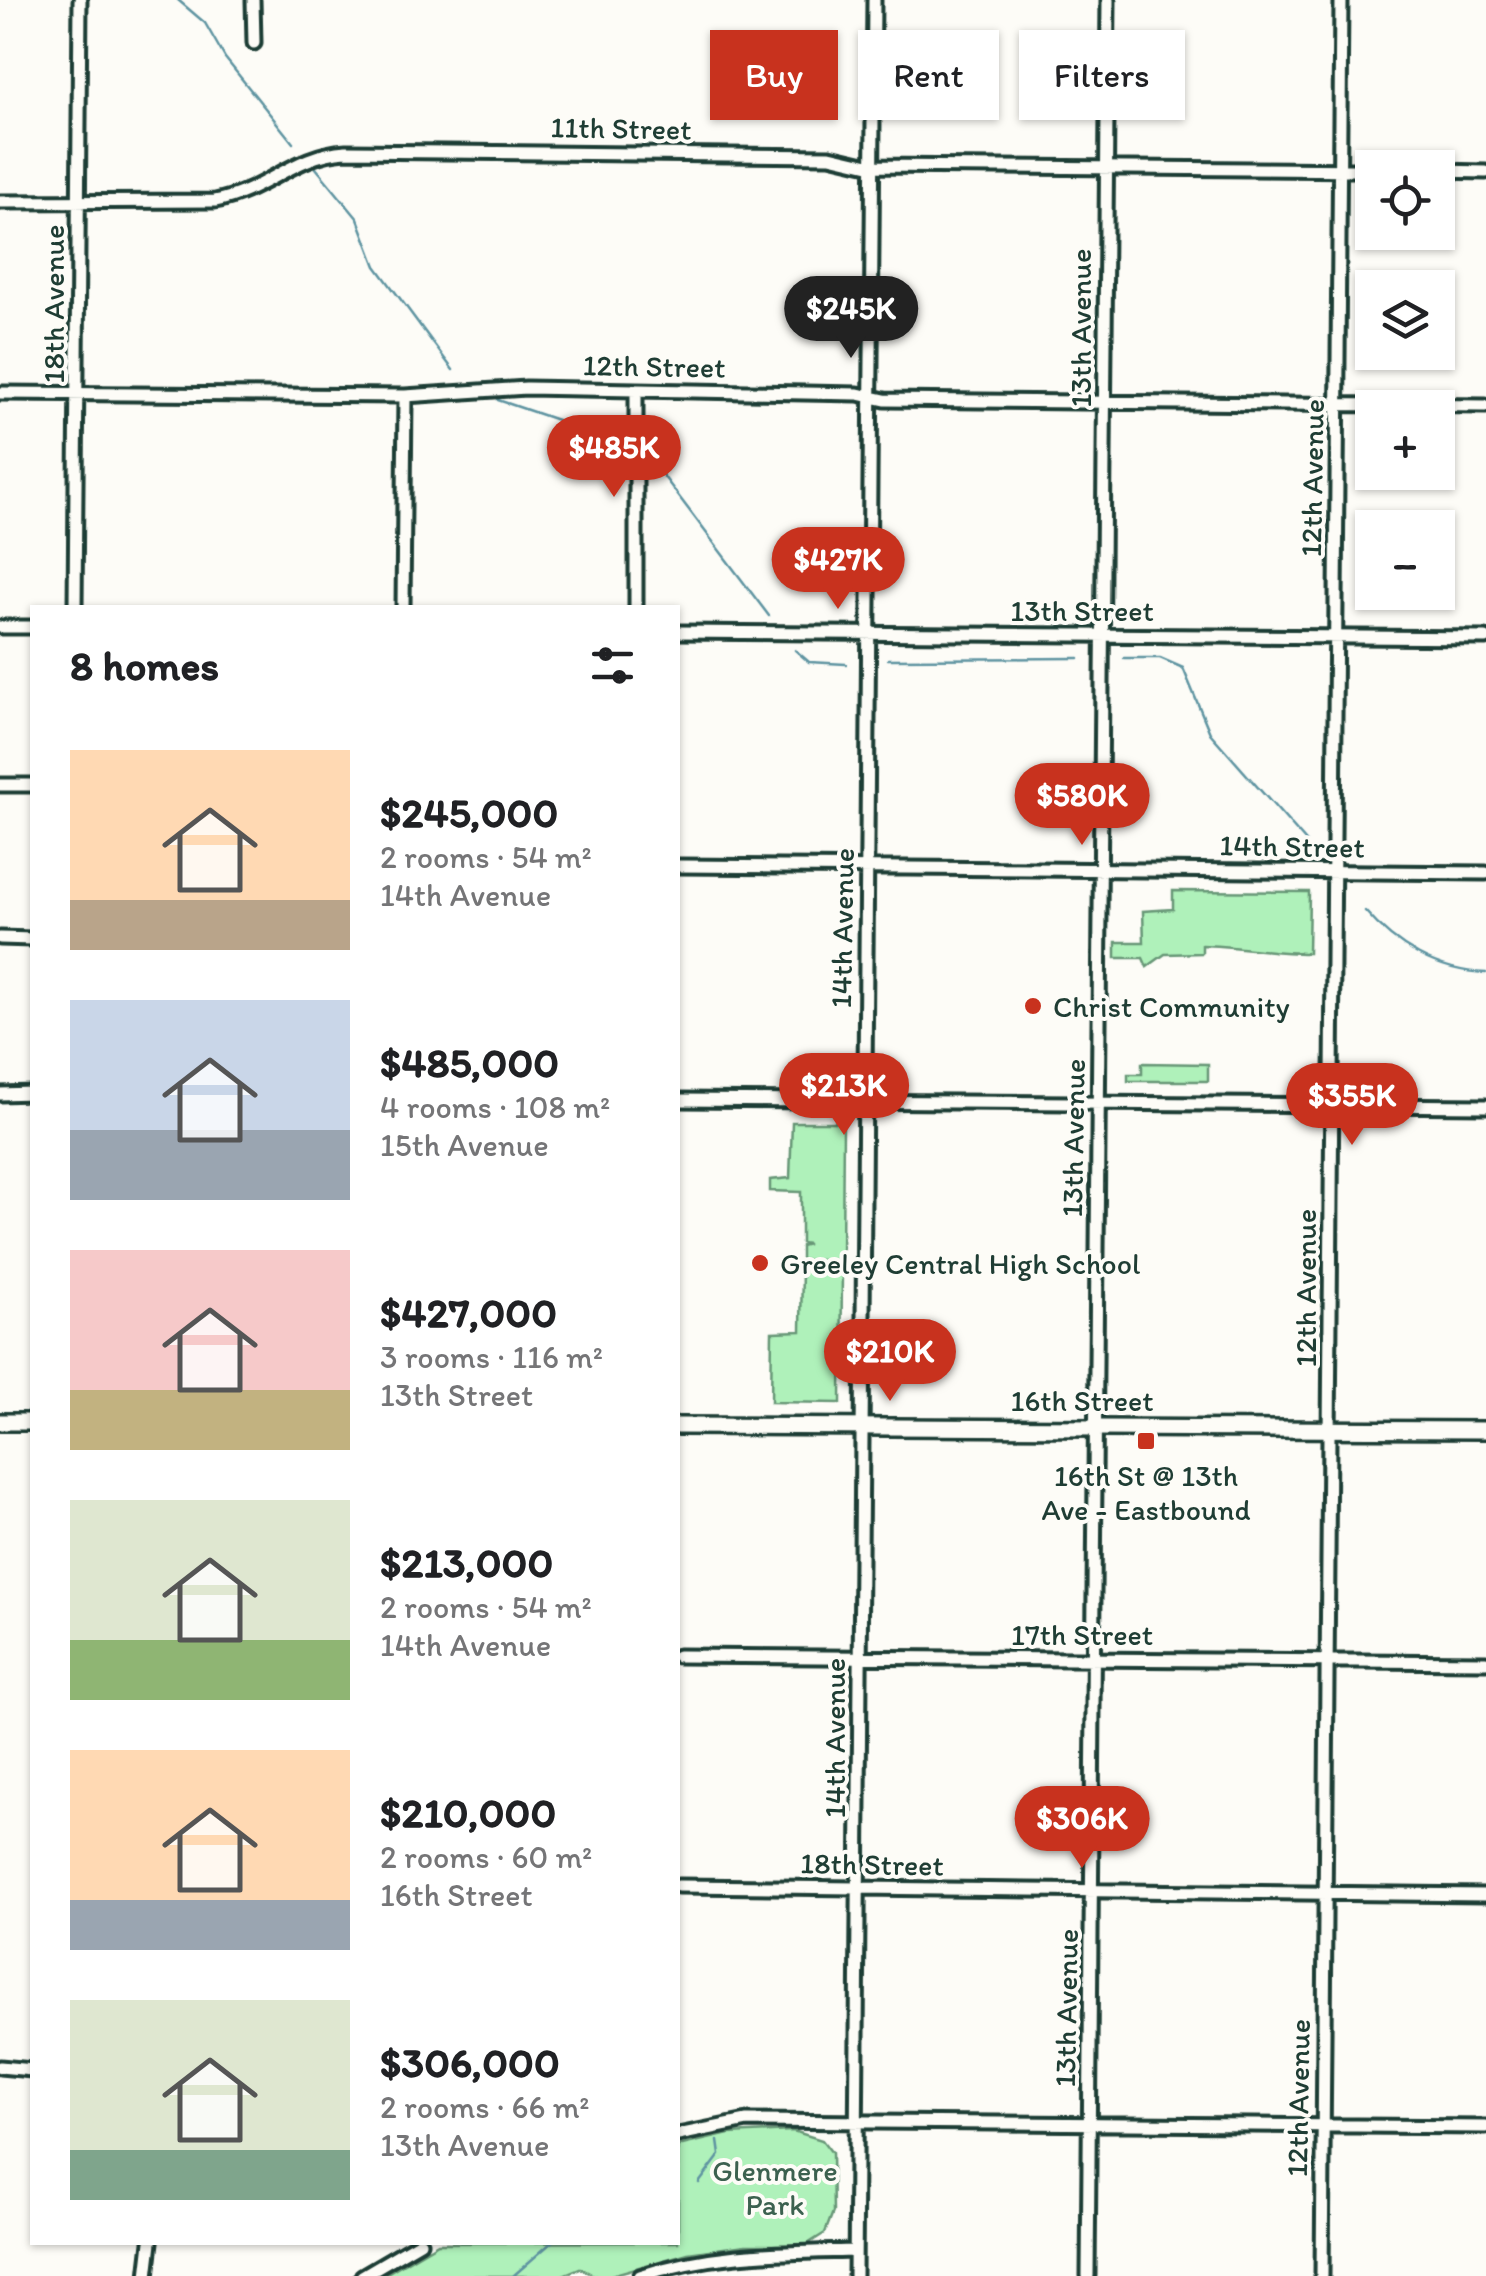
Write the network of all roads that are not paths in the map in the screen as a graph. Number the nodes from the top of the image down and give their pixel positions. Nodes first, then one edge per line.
1 (80, 0) edge
2 (254, 0) edge
3 (874, 0) edge
4 (1108, 0) edge
5 (1340, 0) edge
6 (254, 43) dead end
7 (873, 166) junction
8 (1106, 169) junction
9 (1339, 170) junction
10 (1355, 170) edge
11 (1455, 171) edge
12 (1486, 172) edge
13 (0, 202) edge
14 (79, 202) junction
15 (0, 392) edge
16 (636, 392) junction
17 (77, 394) junction
18 (405, 396) junction
19 (871, 398) junction
20 (1105, 402) junction
21 (1338, 404) junction
22 (1486, 406) edge
23 (76, 605) edge
24 (403, 605) edge
25 (636, 605) edge
26 (0, 626) edge
27 (30, 627) edge
28 (680, 632) edge
29 (870, 633) junction
30 (1103, 635) junction
31 (1336, 637) junction
32 (1486, 638) edge
33 (0, 784) edge
34 (30, 785) edge
35 (680, 866) edge
36 (867, 867) junction
37 (1100, 868) junction
38 (1334, 872) junction
39 (1486, 873) edge
40 (0, 938) edge
41 (30, 939) edge
42 (0, 1094) edge
43 (30, 1094) edge
44 (680, 1100) edge
45 (865, 1102) junction
46 (1098, 1104) junction
47 (1332, 1106) junction
48 (1486, 1106) edge
49 (0, 1422) edge
50 (30, 1422) edge
51 (680, 1426) edge
52 (862, 1426) junction
53 (1096, 1428) junction
54 (1329, 1429) junction
55 (1486, 1430) edge
56 (680, 1656) edge
57 (860, 1658) junction
58 (1094, 1659) junction
59 (1328, 1662) junction
60 (1486, 1662) edge
61 (680, 1886) edge
62 (858, 1889) junction
63 (1092, 1892) junction
64 (1326, 1894) junction
65 (1486, 1894) edge
66 (0, 2068) edge
67 (30, 2070) edge
68 (856, 2121) junction
69 (1089, 2124) junction
70 (1323, 2126) junction
71 (1486, 2128) edge
72 (680, 2135) edge
73 (151, 2245) edge
74 (415, 2245) edge
75 (855, 2251) junction
76 (147, 2276) edge
77 (362, 2276) edge
78 (640, 2276) edge
79 (854, 2276) edge
80 (1088, 2276) edge
81 (1322, 2276) edge

1 - 14 street, 18th Avenue
2 - 6 street
3 - 7 street, 14th Avenue
4 - 8 street, 13th Avenue
5 - 9 street, 12th Avenue
7 - 8 street, 11th Street
7 - 14 street, 11th Street
7 - 19 street, 14th Avenue
8 - 9 street, 11th Street
8 - 20 street, 13th Avenue
9 - 10 street, 11th Street
9 - 21 street, 12th Avenue
11 - 12 street
13 - 14 street, 11th Street
14 - 17 street, 18th Avenue
15 - 17 street, 12th Street
16 - 18 street, 12th Street
16 - 19 street, 12th Street
16 - 25 street
17 - 18 street, 12th Street
17 - 23 street, 18th Avenue
18 - 24 street
19 - 20 street, 12th Street
19 - 29 street, 14th Avenue
20 - 21 street, 12th Street
20 - 30 street, 13th Avenue
21 - 22 street, 12th Street
21 - 31 street, 12th Avenue
26 - 27 street
28 - 29 street, 13th Street
29 - 30 street, 13th Street
29 - 36 street, 14th Avenue
30 - 31 street, 13th Street
30 - 37 street, 13th Avenue
31 - 32 street, 13th Street
31 - 38 street, 12th Avenue
33 - 34 street
35 - 36 street, 14th Street
36 - 37 street, 14th Street
36 - 45 street, 14th Avenue
37 - 38 street, 14th Street
37 - 46 street, 13th Avenue
38 - 39 street, 14th Street
38 - 47 street, 12th Avenue
40 - 41 street
42 - 43 street
44 - 45 street
45 - 46 street
45 - 52 street, 14th Avenue
46 - 47 street
46 - 53 street, 13th Avenue
47 - 48 street
47 - 54 street, 12th Avenue
49 - 50 main road
51 - 52 main road, 16th Street
52 - 53 main road, 16th Street
52 - 57 street, 14th Avenue
53 - 54 main road, 16th Street
53 - 58 street, 13th Avenue
54 - 55 main road, 16th Street
54 - 59 street, 12th Avenue
56 - 57 street, 17th Street
57 - 58 street, 17th Street
57 - 62 street, 14th Avenue
58 - 59 street, 17th Street
58 - 63 street, 13th Avenue
59 - 60 street, 17th Street
59 - 64 street, 12th Avenue
61 - 62 street, 18th Street
62 - 63 street, 18th Street
62 - 68 street, 14th Avenue
63 - 64 street, 18th Street
63 - 69 street, 13th Avenue
64 - 65 street, 18th Street
64 - 70 street, 12th Avenue
66 - 67 street
68 - 69 street
68 - 72 street
68 - 75 street, 14th Avenue
69 - 70 street
69 - 80 street, 13th Avenue
70 - 71 street
70 - 81 street, 12th Avenue
73 - 76 street
74 - 77 street
75 - 78 street
75 - 79 street, 14th Avenue

